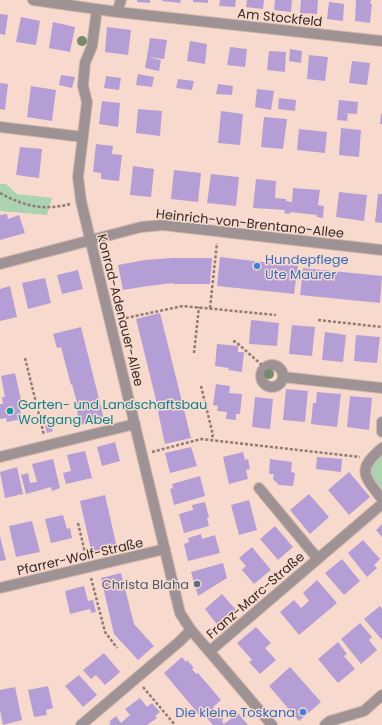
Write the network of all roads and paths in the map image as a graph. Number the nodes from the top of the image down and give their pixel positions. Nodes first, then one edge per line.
1 (33, 0) edge
2 (121, 0) edge
3 (96, 9) junction
4 (117, 12) junction
5 (382, 42) edge
6 (0, 127) edge
7 (83, 137) junction
8 (0, 193) edge
9 (81, 201) junction
10 (218, 231) junction
11 (91, 241) junction
12 (382, 250) edge
13 (0, 264) edge
14 (199, 307) junction
15 (210, 308) junction
16 (276, 315) dead end
17 (318, 320) dead end
18 (110, 321) junction
19 (382, 327) edge
20 (233, 341) dead end
21 (194, 353) dead end
22 (25, 358) dead end
23 (264, 367) junction
24 (283, 377) junction
25 (201, 386) dead end
26 (382, 388) edge
27 (382, 422) edge
28 (135, 424) junction
29 (382, 432) edge
30 (211, 439) junction
31 (46, 446) junction
32 (382, 448) edge
33 (142, 455) junction
34 (0, 457) edge
35 (370, 458) junction
36 (259, 488) dead end
37 (382, 499) edge
38 (382, 504) edge
39 (78, 523) dead end
40 (165, 549) junction
41 (318, 559) junction
42 (88, 568) junction
43 (0, 588) edge
44 (191, 630) junction
45 (117, 648) dead end
46 (210, 651) junction
47 (138, 678) junction
48 (382, 695) edge
49 (81, 725) edge
50 (174, 725) edge
51 (272, 725) edge
52 (326, 725) edge

1 - 3 street, Am Stockfeld
2 - 4 street
3 - 4 street, Am Stockfeld
3 - 7 street, Konrad-Adenauer-Allee
4 - 5 street, Am Stockfeld
6 - 7 street
7 - 9 street, Konrad-Adenauer-Allee
8 - 9 path
9 - 11 street, Konrad-Adenauer-Allee
10 - 11 street, Heinrich-von-Brentano-Allee
10 - 12 street, Heinrich-von-Brentano-Allee
10 - 15 path
11 - 13 street, Heinrich-von-Brentano-Allee
11 - 18 street, Konrad-Adenauer-Allee
14 - 15 path
14 - 18 path
14 - 21 path
15 - 16 path
17 - 19 path
18 - 28 street, Konrad-Adenauer-Allee
20 - 23 path
22 - 31 path
23 - 24 street
23 - 24 street
24 - 26 street
25 - 30 path
27 - 29 street
28 - 31 street
28 - 33 street, Konrad-Adenauer-Allee
30 - 33 path
30 - 35 path
31 - 34 street
32 - 35 street
33 - 40 street, Konrad-Adenauer-Allee
35 - 37 street
36 - 41 street, Franz-Marc-Straße
38 - 41 street, Franz-Marc-Straße
39 - 42 path
40 - 42 street, Pfarrer-Wolf-Straße
40 - 44 street, Konrad-Adenauer-Allee
41 - 46 street, Franz-Marc-Straße
42 - 43 street, Pfarrer-Wolf-Straße
42 - 45 path
44 - 46 street, Konrad-Adenauer-Allee
44 - 47 street
46 - 51 street, Konrad-Adenauer-Allee
47 - 49 street
47 - 50 path
48 - 52 street

